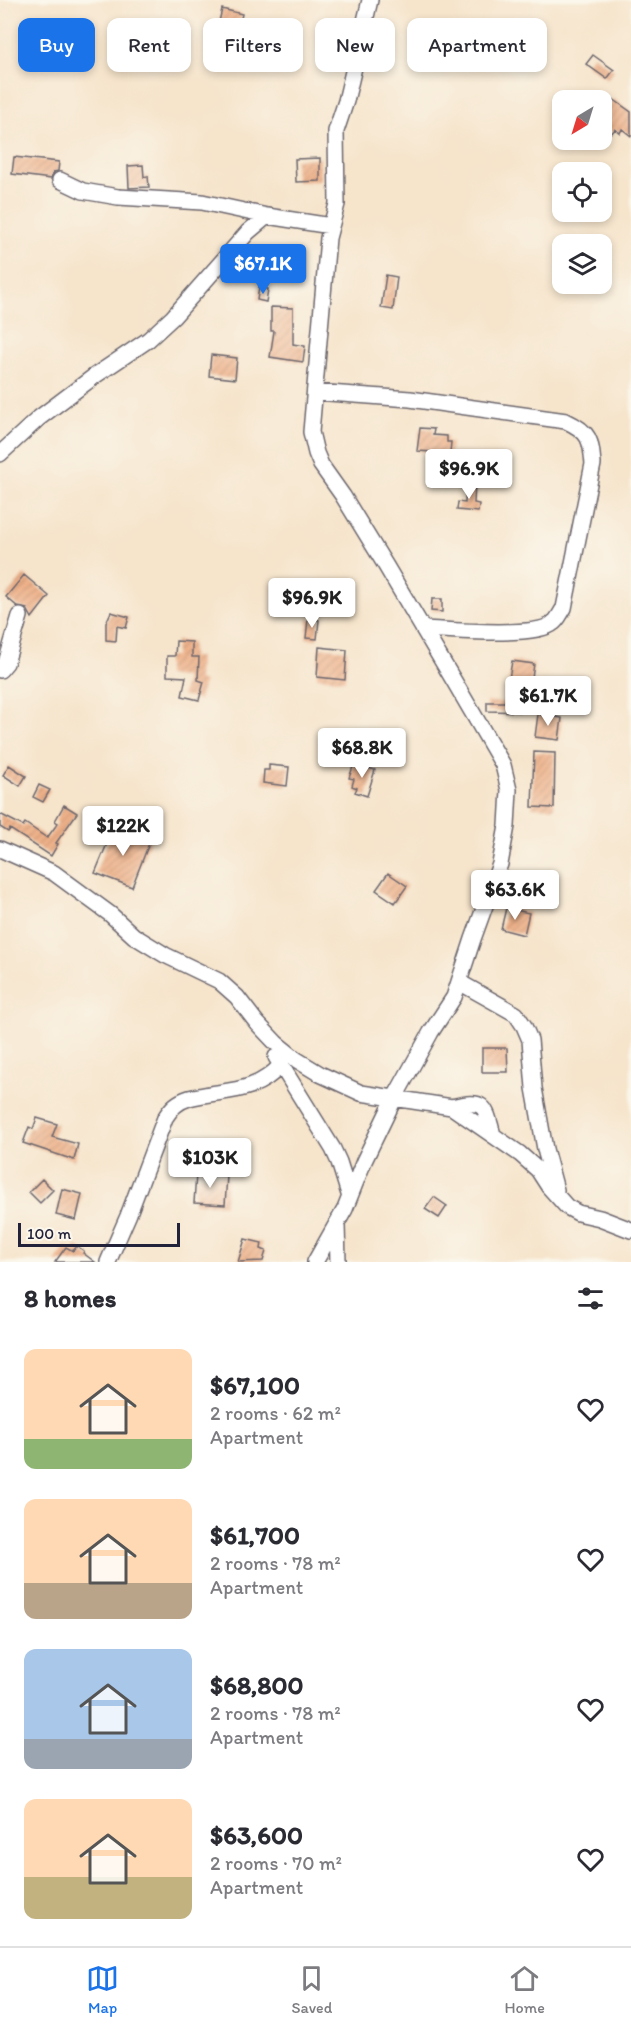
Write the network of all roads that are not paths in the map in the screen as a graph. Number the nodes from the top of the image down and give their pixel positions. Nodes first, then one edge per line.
1 (370, 0) edge
2 (60, 180) dead end
3 (267, 216) junction
4 (331, 226) junction
5 (315, 392) junction
6 (0, 454) edge
7 (20, 616) dead end
8 (423, 629) junction
9 (0, 670) edge
10 (0, 849) edge
11 (459, 982) junction
12 (267, 1033) junction
13 (281, 1065) junction
14 (395, 1097) junction
15 (364, 1161) junction
16 (339, 1162) junction
17 (349, 1194) junction
18 (556, 1196) junction
19 (337, 1225) junction
20 (631, 1230) edge
21 (108, 1262) edge
22 (315, 1262) edge
23 (339, 1262) edge

1 - 4 street
2 - 3 street
3 - 4 street
3 - 6 street
4 - 5 street
5 - 8 street
5 - 8 street
7 - 9 street
8 - 11 street
10 - 12 street
11 - 14 street
11 - 18 street
12 - 13 street
12 - 14 street
13 - 16 street
13 - 21 street
14 - 15 street
14 - 18 street
15 - 16 street
15 - 17 street
16 - 17 street
17 - 19 street
18 - 20 street
19 - 22 street
19 - 23 street

